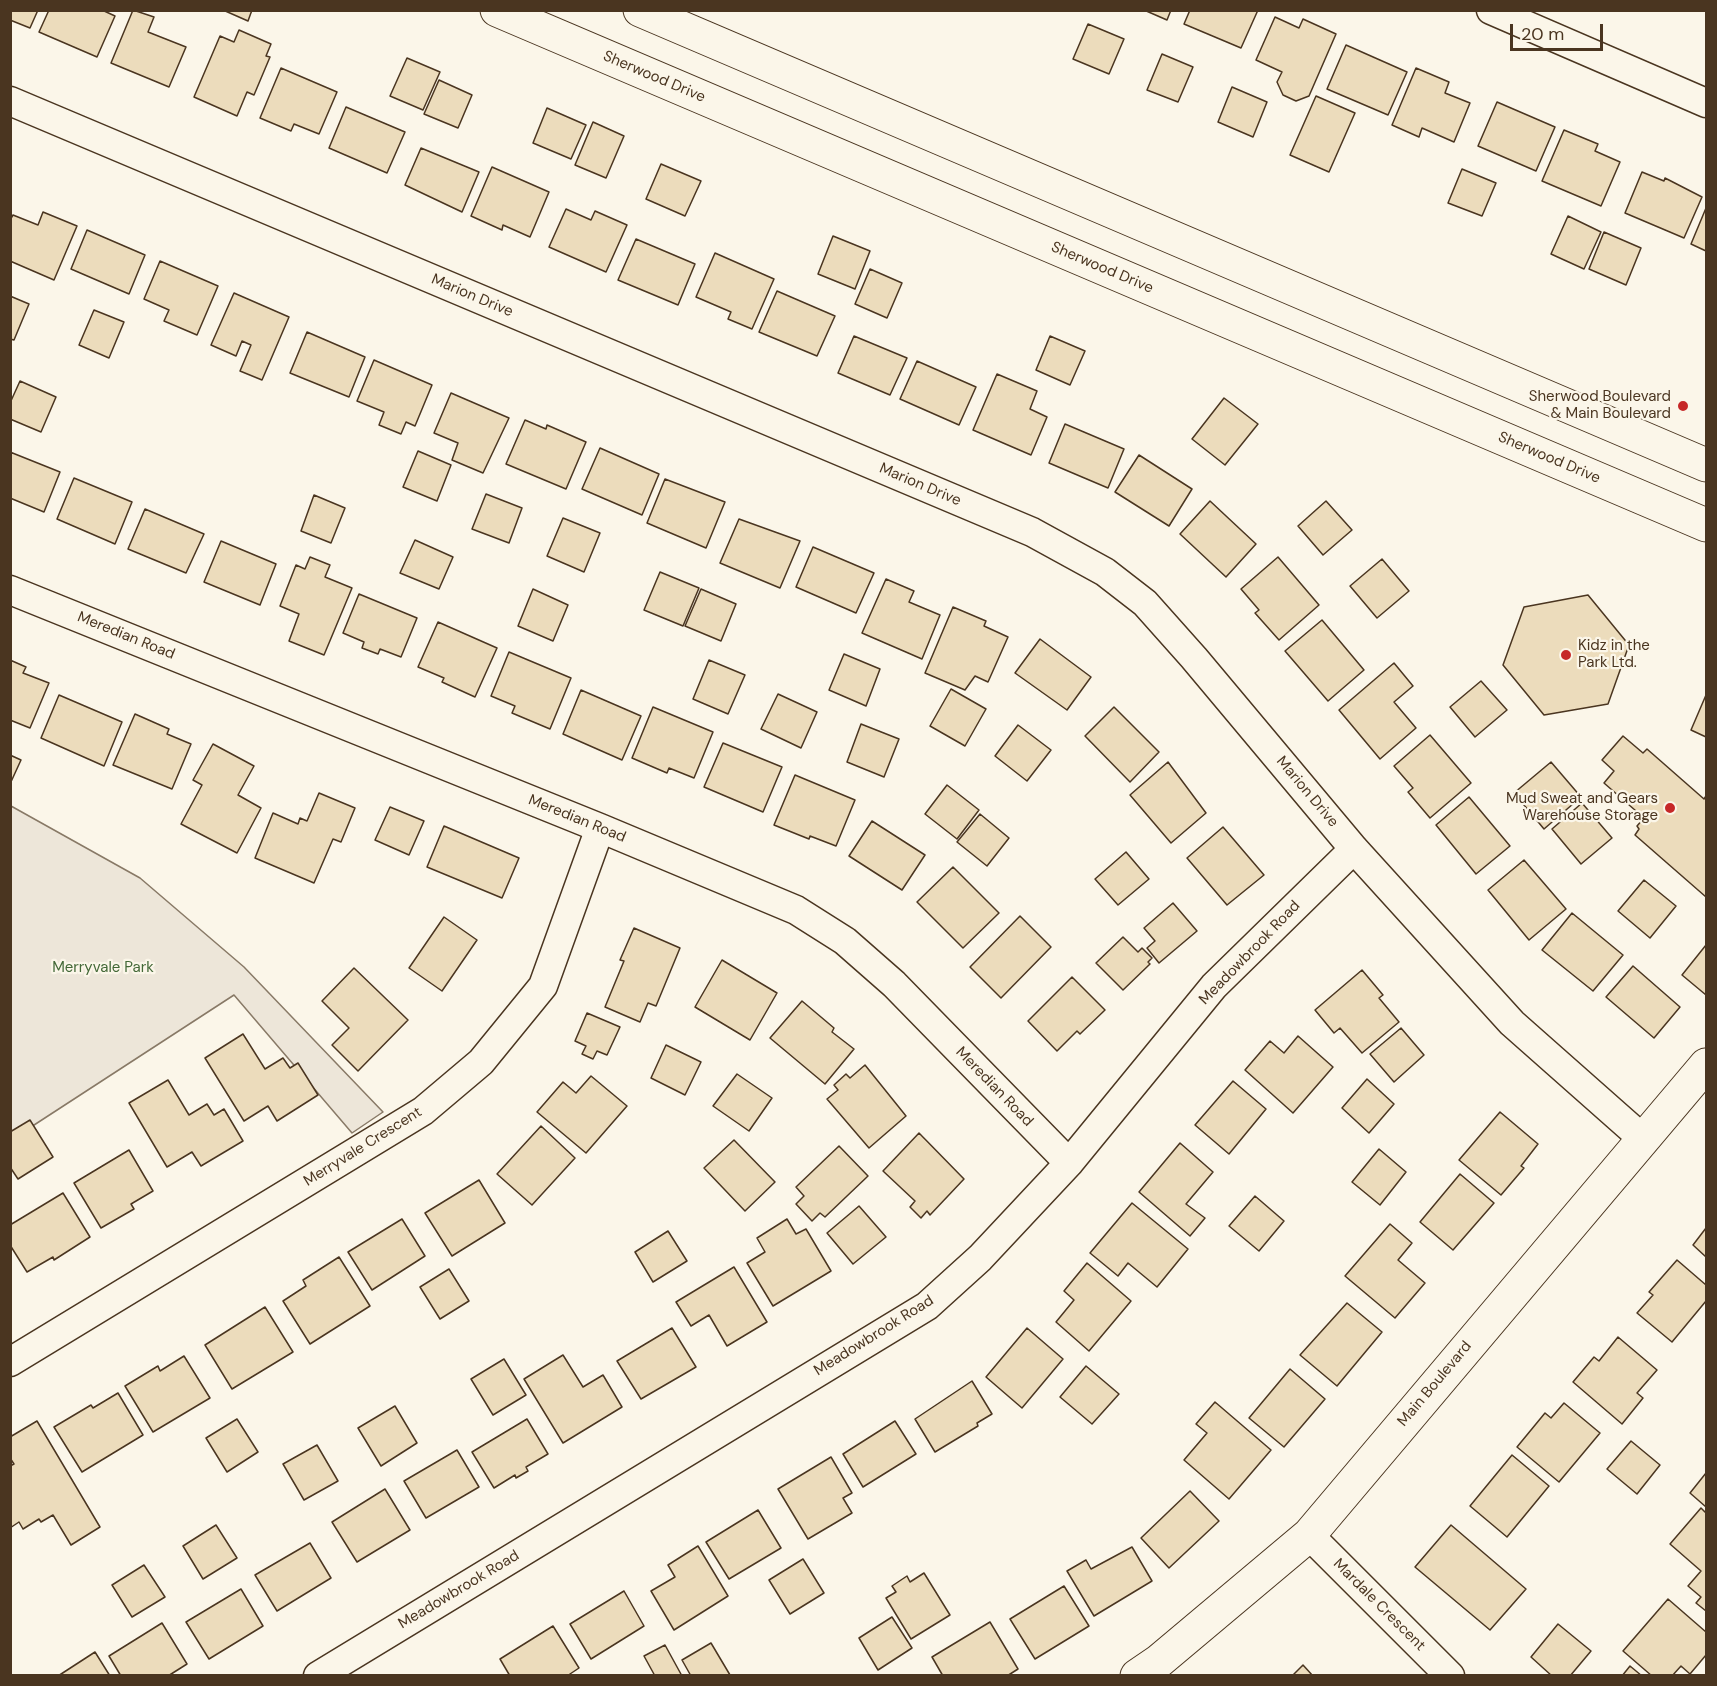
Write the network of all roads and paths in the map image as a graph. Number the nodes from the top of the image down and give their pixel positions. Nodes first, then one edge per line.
1 (497, 10) edge
2 (640, 10) edge
3 (1491, 10) edge
4 (10, 101) edge
5 (1707, 103) edge
6 (1707, 465) edge
7 (1707, 525) edge
8 (10, 590) edge
9 (600, 828) junction
10 (1354, 849) junction
11 (1707, 1065) edge
12 (1641, 1138) junction
13 (1069, 1163) junction
14 (10, 1362) edge
15 (1309, 1535) junction
16 (318, 1676) edge
17 (1137, 1676) edge
18 (1450, 1676) edge

1 - 7 main road, Sherwood Drive
2 - 6 main road
3 - 5 street
4 - 10 street, Marion Drive
8 - 9 street, Meredian Road
9 - 13 street, Meredian Road
9 - 14 street, Merryvale Crescent
10 - 12 street, Marion Drive
10 - 13 street, Meadowbrook Road
11 - 12 main road, Main Boulevard
12 - 15 main road, Main Boulevard
13 - 16 street, Meadowbrook Road
15 - 17 main road, Main Boulevard
15 - 18 street, Mardale Crescent

